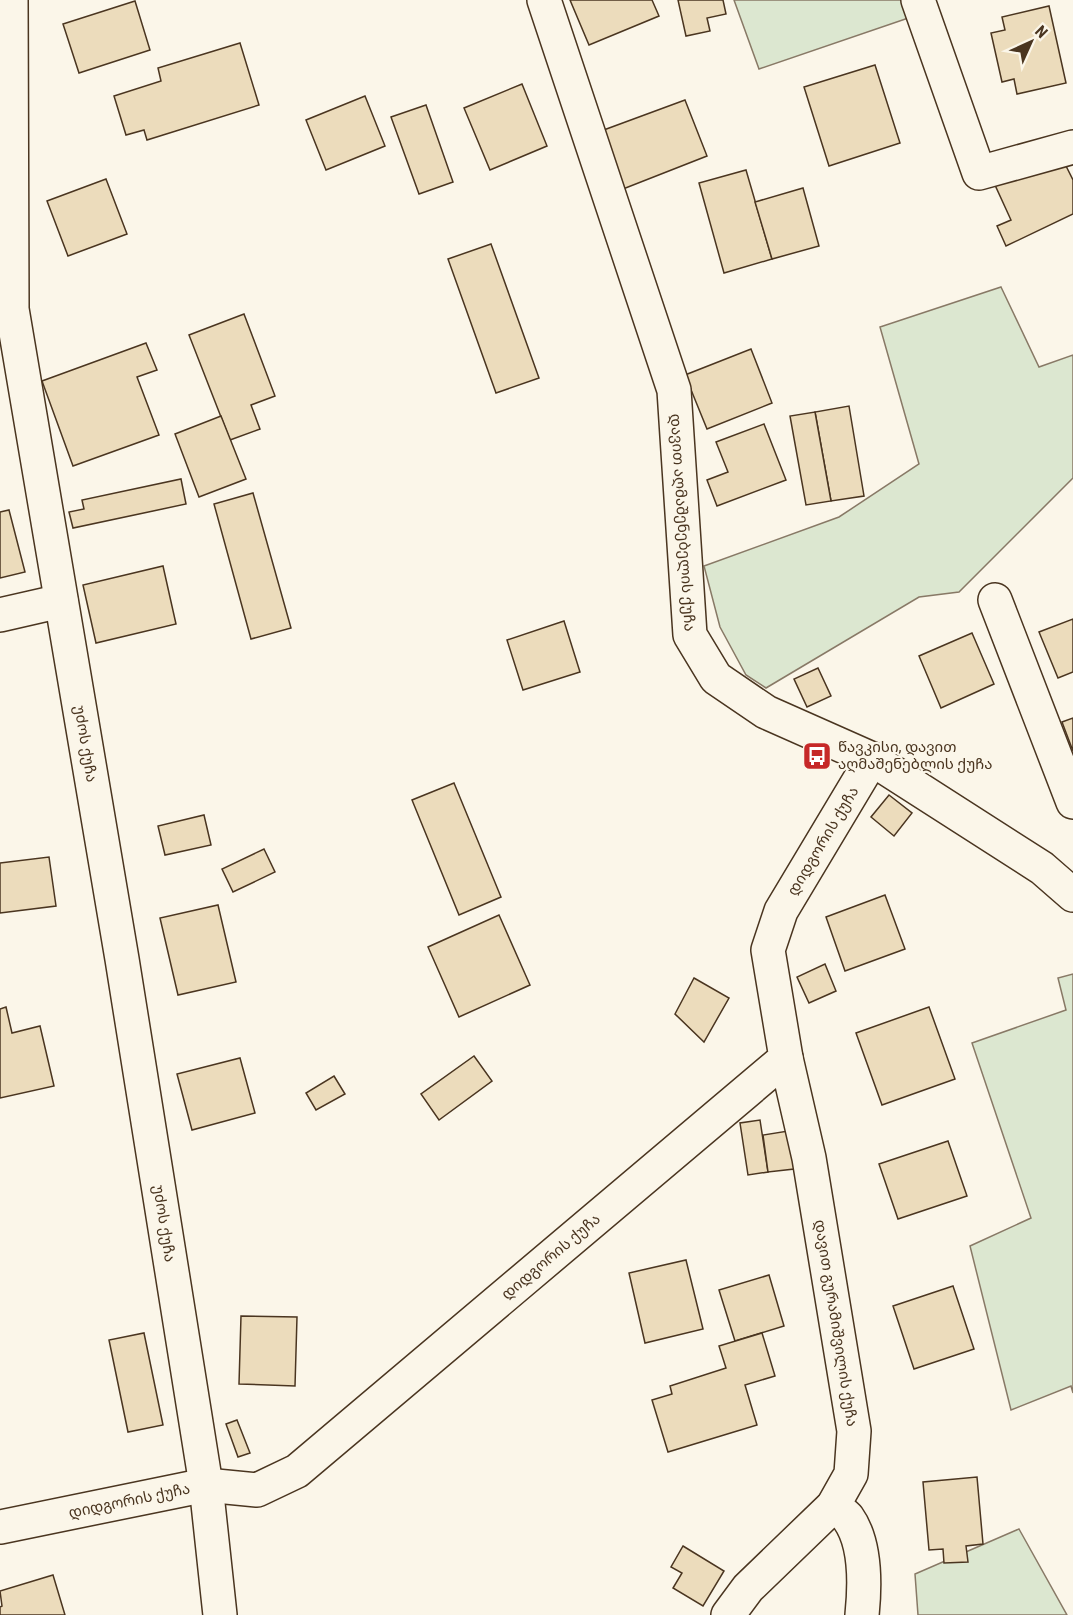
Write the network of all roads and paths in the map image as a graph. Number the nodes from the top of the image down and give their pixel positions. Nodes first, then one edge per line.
1 (11, 0) edge
2 (544, 0) edge
3 (918, 0) edge
4 (1073, 147) edge
5 (995, 600) dead end
6 (61, 601) junction
7 (0, 615) edge
8 (872, 759) junction
9 (1071, 791) edge
10 (1073, 895) edge
11 (786, 1058) junction
12 (206, 1485) junction
13 (833, 1506) junction
14 (0, 1527) edge
15 (220, 1615) edge
16 (728, 1615) edge
17 (862, 1615) edge

1 - 6 street, უძოს ქუჩა
2 - 8 street, დავით აღმაშენებელის ქუჩა
3 - 4 street
5 - 9 street
6 - 7 street
6 - 12 street, უძოს ქუჩა
8 - 10 street, დავით აღმაშენებელის ქუჩა
8 - 11 street, დიდგორის ქუჩა
11 - 12 street, დიდგორის ქუჩა
11 - 13 street, დავით გურამიშვილის ქუჩა
12 - 14 street, დიდგორის ქუჩა
12 - 15 street, უძოს ქუჩა
13 - 16 street, დავით გურამიშვილის ქუჩა
13 - 17 street

